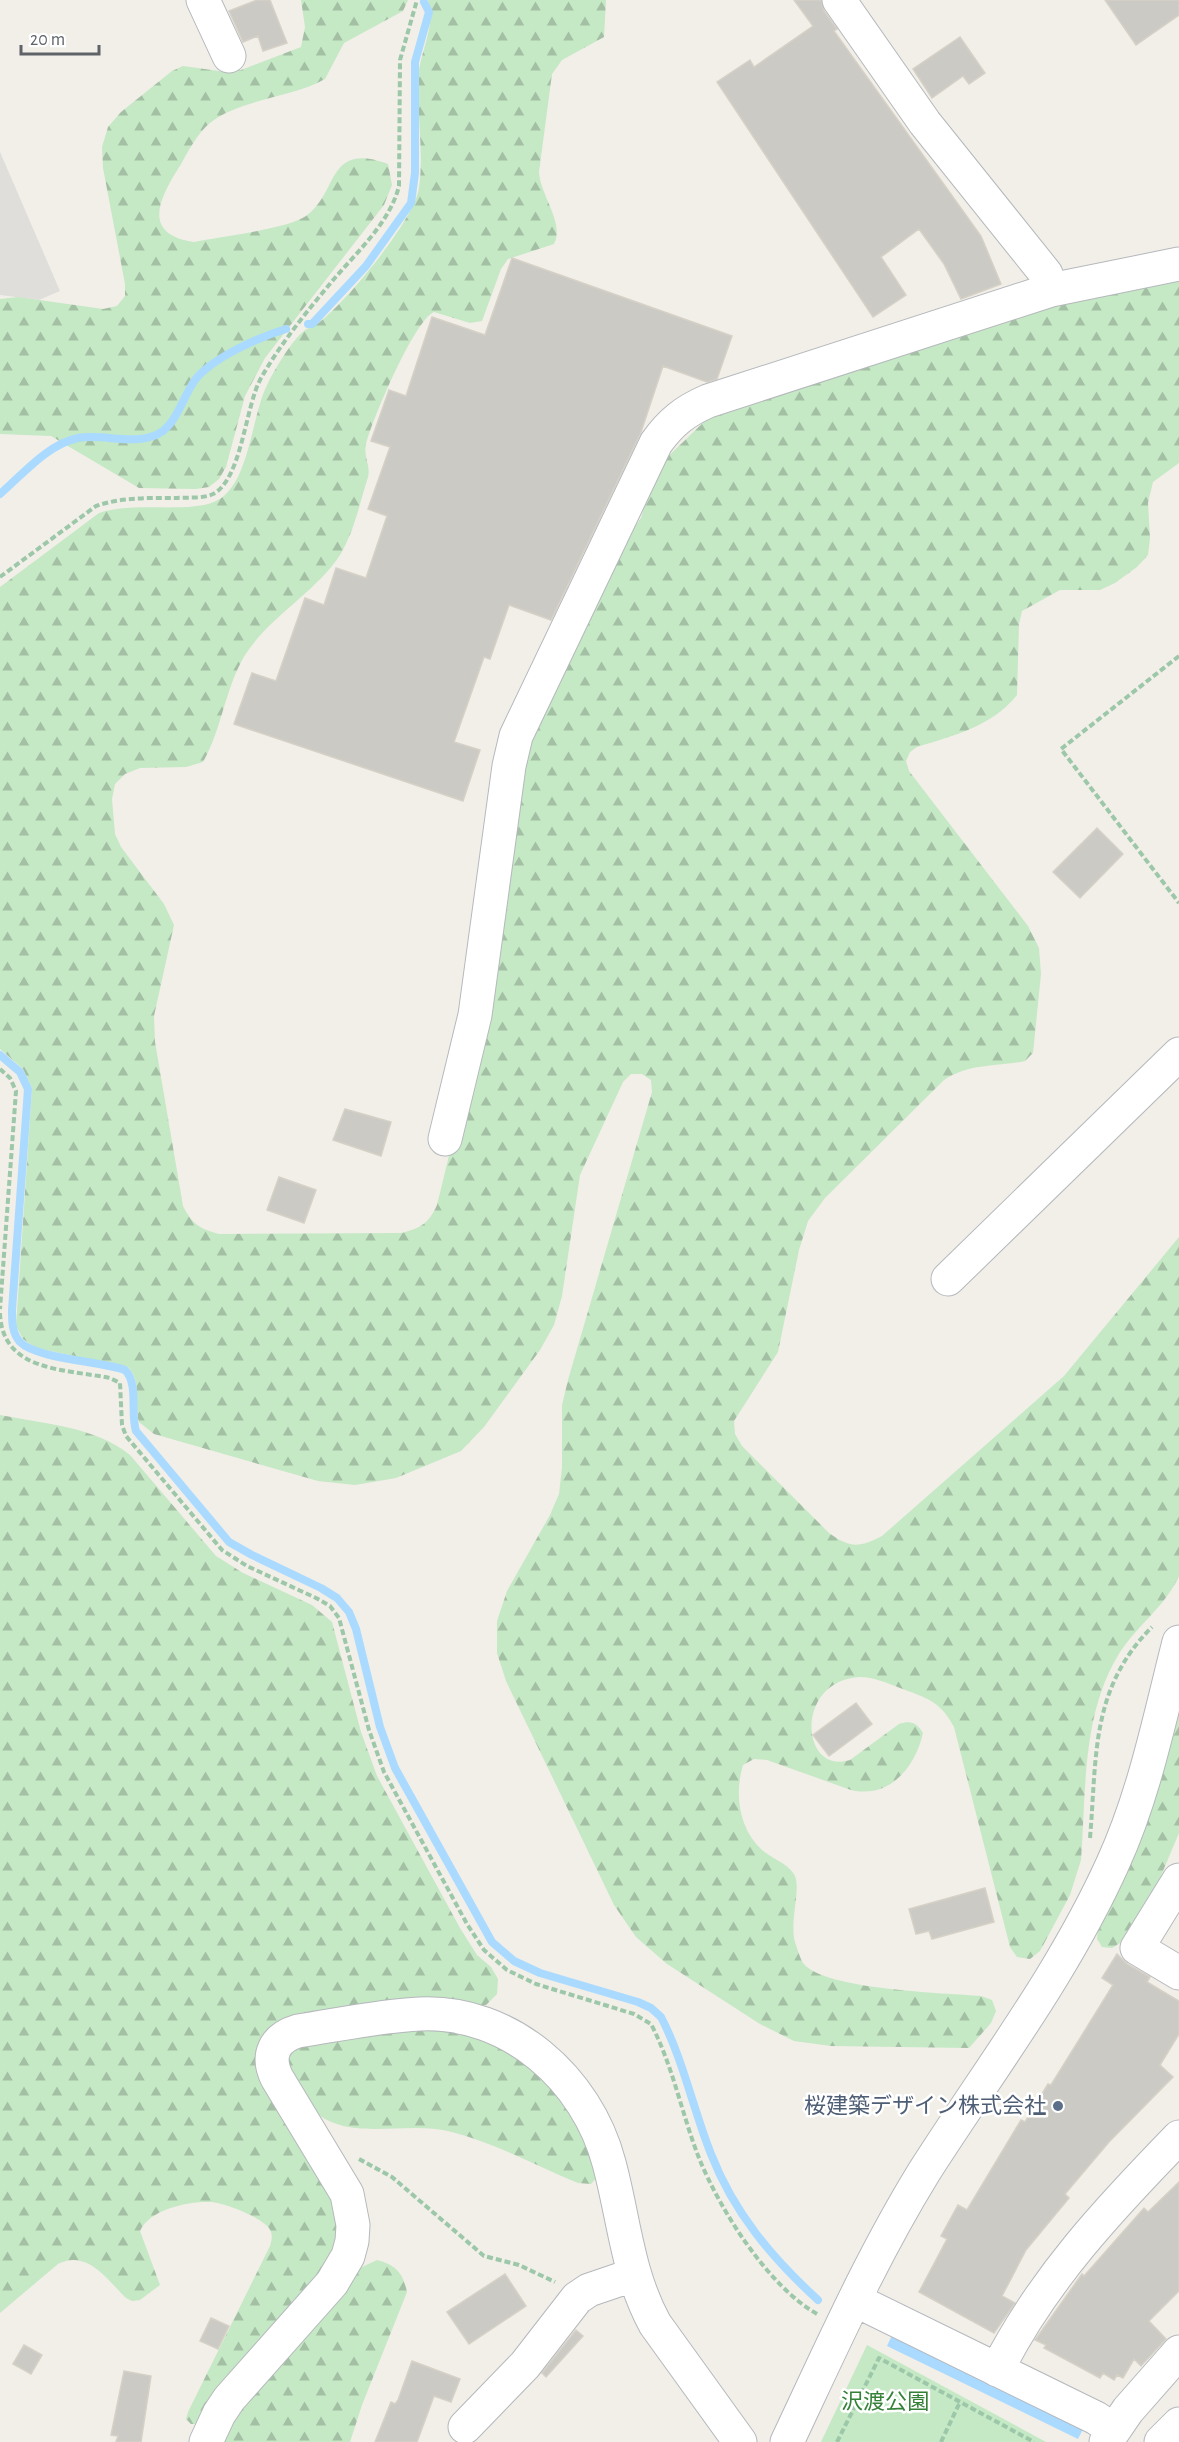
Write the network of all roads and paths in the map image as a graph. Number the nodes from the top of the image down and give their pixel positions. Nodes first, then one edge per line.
1 (202, 0) edge
2 (417, 0) edge
3 (840, 0) edge
4 (229, 56) dead end
5 (1179, 264) edge
6 (1051, 290) junction
7 (0, 577) edge
8 (1179, 656) edge
9 (1179, 903) edge
10 (1179, 1054) edge
11 (0, 1069) edge
12 (445, 1138) dead end
13 (948, 1279) dead end
14 (0, 1311) edge
15 (1167, 1633) edge
16 (1090, 1844) dead end
17 (1179, 1880) edge
18 (1179, 1973) edge
19 (1179, 2137) edge
20 (323, 2153) junction
21 (633, 2275) junction
22 (577, 2298) junction
23 (848, 2314) junction
24 (1179, 2352) edge
25 (998, 2370) junction
26 (960, 2402) junction
27 (1179, 2424) edge
28 (465, 2427) dead end
29 (1110, 2436) edge
30 (206, 2442) edge
31 (740, 2442) edge
32 (787, 2442) edge
33 (837, 2442) edge
34 (941, 2442) edge
35 (1034, 2442) edge
36 (1161, 2442) edge

1 - 4 street
2 - 7 path
3 - 6 street
5 - 6 street
6 - 12 street
8 - 9 path
10 - 13 street
11 - 14 path
14 - 23 path
15 - 16 path
15 - 23 street
17 - 18 street
19 - 25 street
20 - 21 street
20 - 22 path
20 - 30 street
21 - 22 street
21 - 31 street
22 - 28 street
23 - 25 street
23 - 32 street
24 - 29 street
25 - 29 street
26 - 33 path
26 - 34 path
26 - 35 path
27 - 36 street

